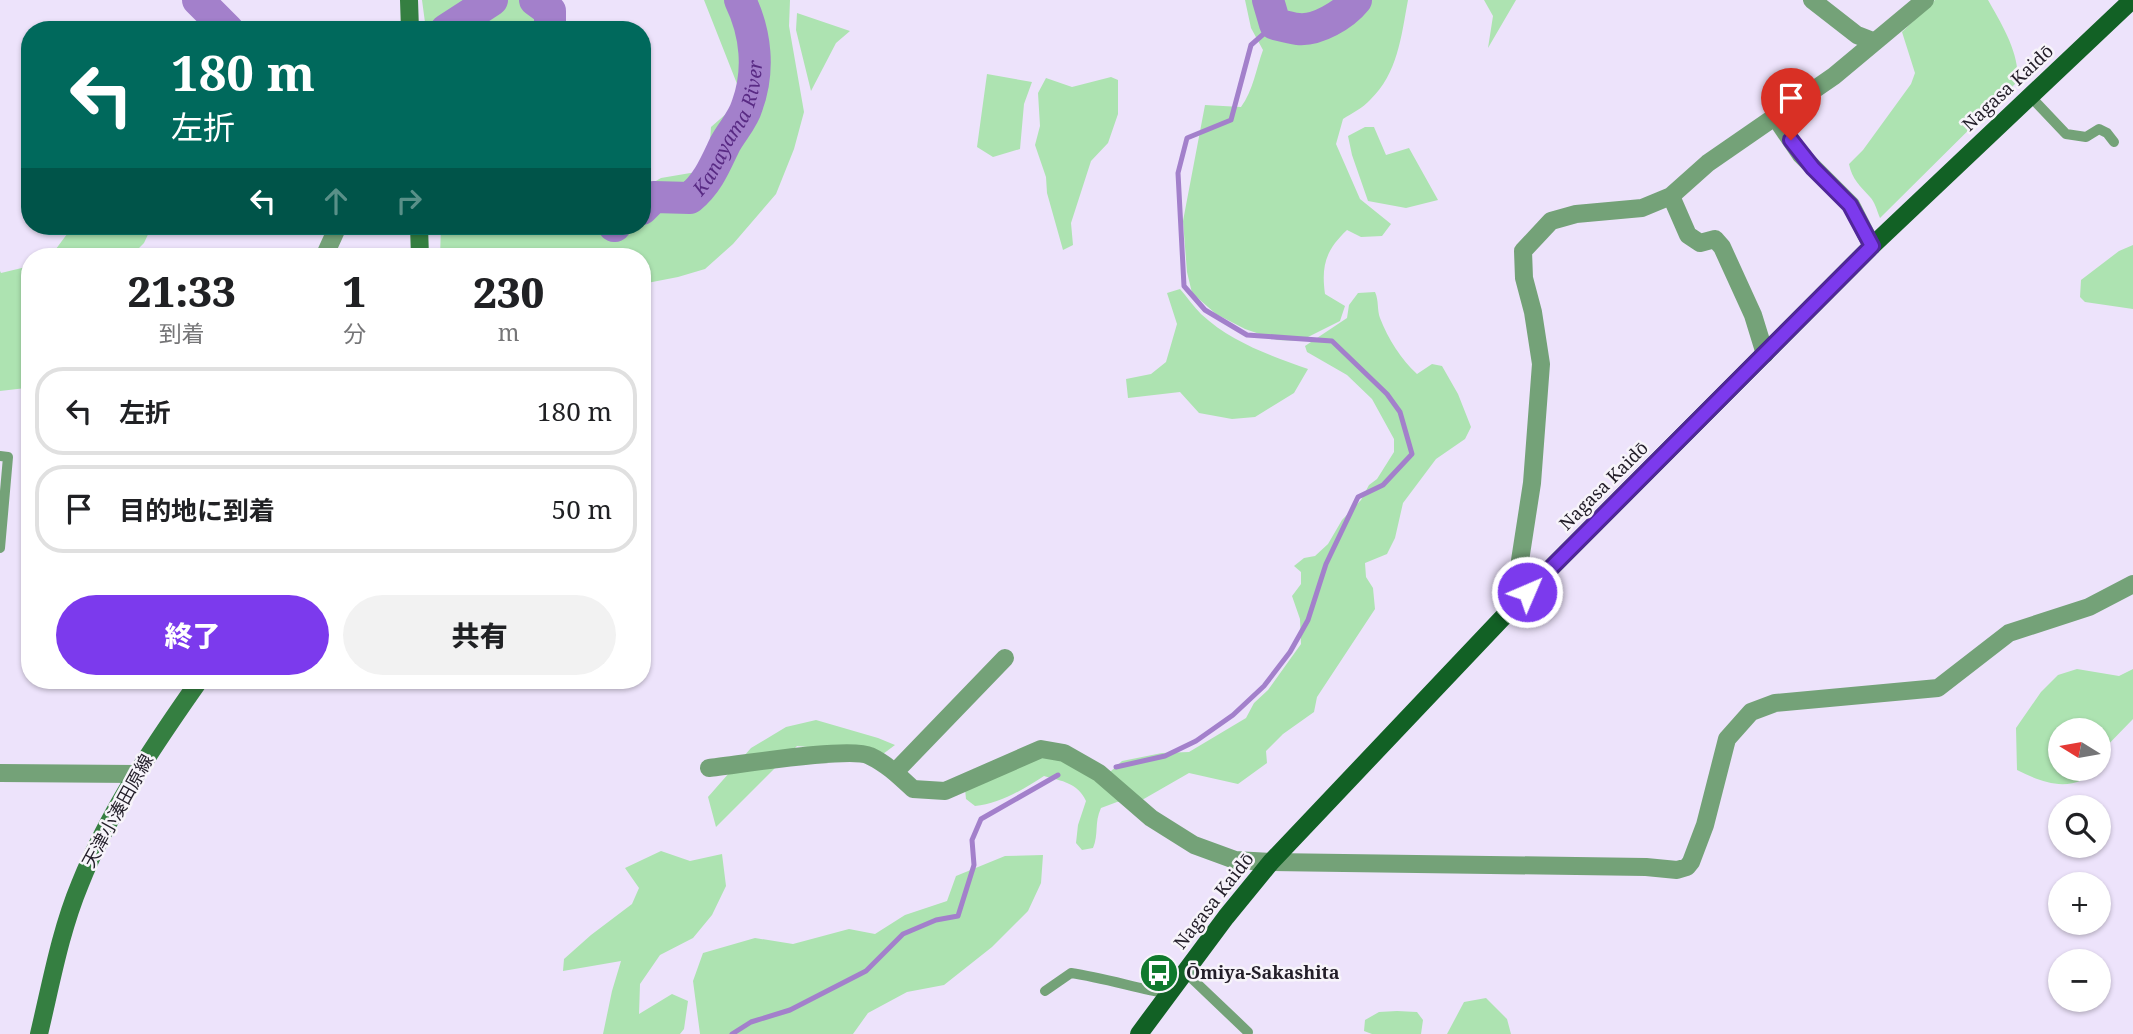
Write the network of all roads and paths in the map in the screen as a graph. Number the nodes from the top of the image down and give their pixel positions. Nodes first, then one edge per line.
1 (409, 0) edge
2 (1812, 0) edge
3 (1925, 0) edge
4 (2132, 0) edge
5 (410, 21) edge
6 (1875, 42) junction
7 (2030, 96) junction
8 (1774, 117) junction
9 (2114, 142) dead end
10 (1671, 196) junction
11 (1872, 246) junction
12 (1765, 354) junction
13 (0, 456) edge
14 (0, 548) edge
15 (2133, 584) edge
16 (1527, 592) junction
17 (1005, 658) dead end
18 (194, 689) edge
19 (709, 768) dead end
20 (895, 772) junction
21 (0, 773) edge
22 (136, 774) junction
23 (1271, 862) junction
24 (1185, 972) junction
25 (1045, 991) dead end
26 (1169, 994) junction
27 (1248, 1032) edge
28 (39, 1034) edge
29 (1139, 1034) edge

1 - 5 main road
2 - 6 street
3 - 6 street
4 - 7 main road, Nagasa Kaidō
6 - 8 street
7 - 9 lane
7 - 11 main road, Nagasa Kaidō
8 - 10 street
8 - 11 street
10 - 12 street
10 - 16 street
11 - 12 main road, Nagasa Kaidō
12 - 16 main road, Nagasa Kaidō
13 - 14 lane
15 - 23 street
16 - 23 main road, Nagasa Kaidō
17 - 20 street
18 - 22 main road, 天津小湊田原線
19 - 20 street
20 - 23 street
21 - 22 street
22 - 28 main road, 天津小湊田原線
23 - 24 main road, Nagasa Kaidō
24 - 26 main road, Nagasa Kaidō
24 - 27 lane
25 - 26 lane
26 - 29 main road, Nagasa Kaidō

